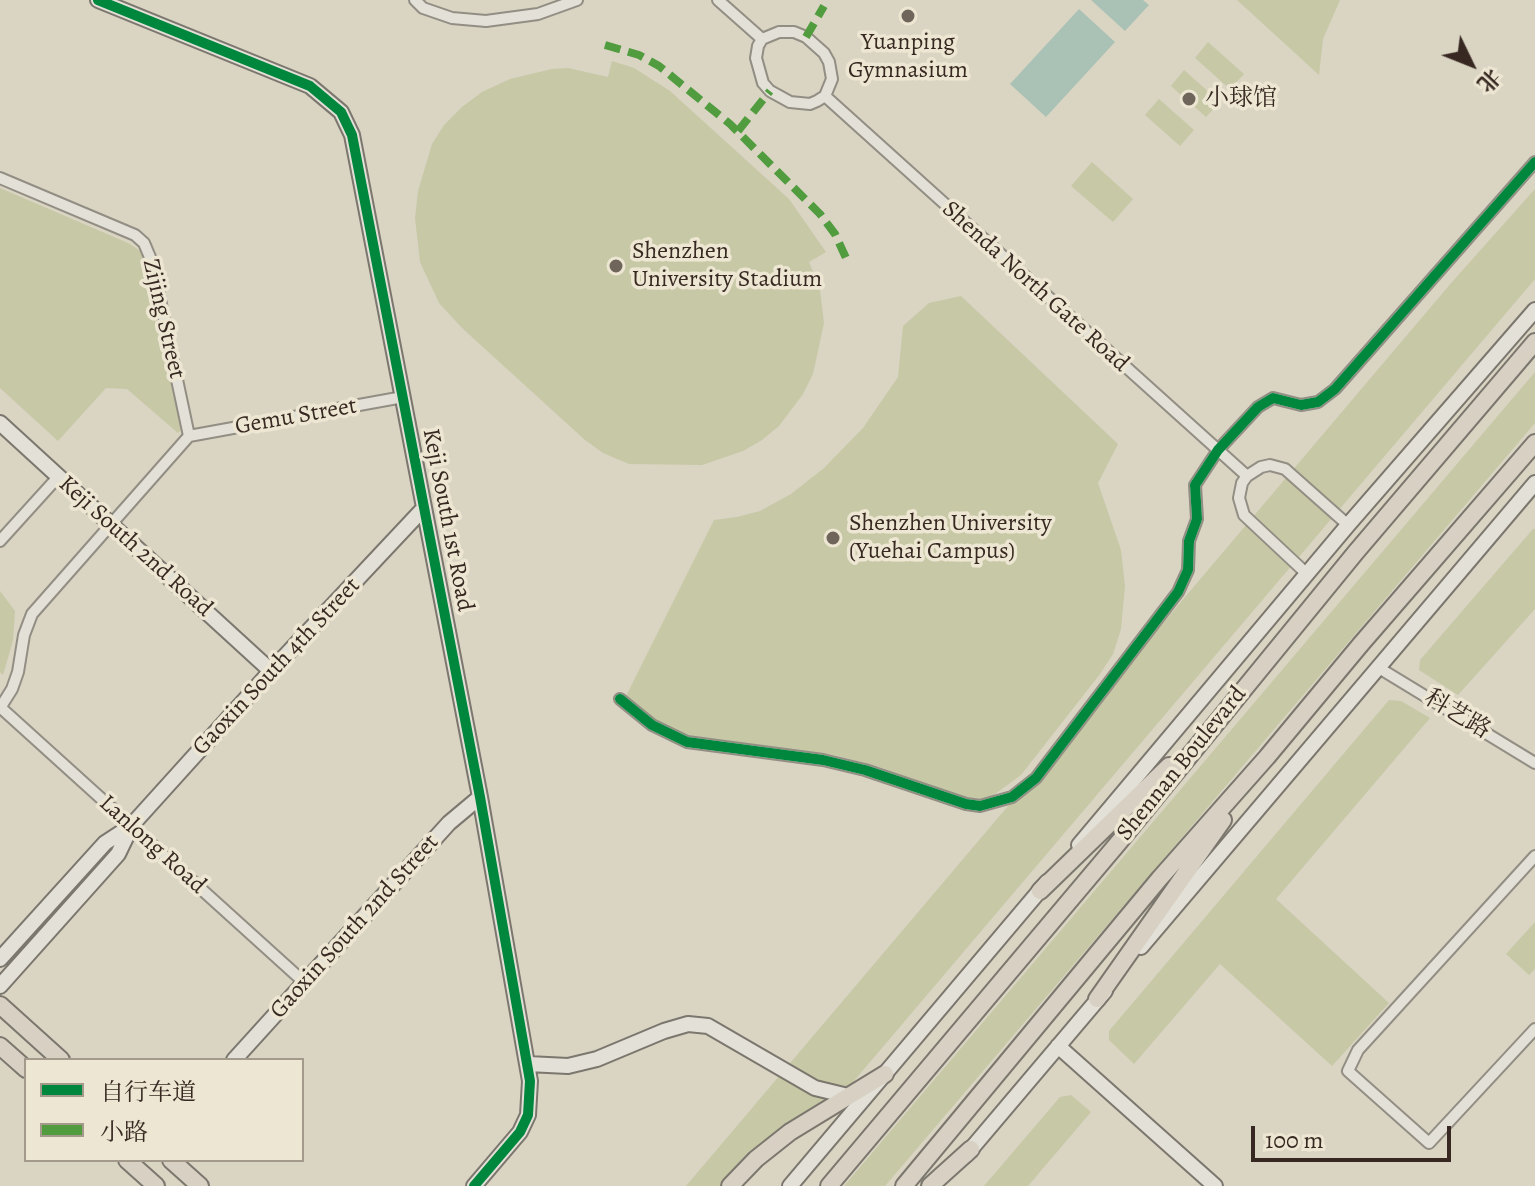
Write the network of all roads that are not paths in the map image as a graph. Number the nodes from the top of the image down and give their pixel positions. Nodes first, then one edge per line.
1 (98, 0) edge
2 (415, 0) edge
3 (577, 0) edge
4 (718, 0) edge
5 (762, 39) junction
6 (825, 96) junction
7 (1535, 162) edge
8 (0, 178) edge
9 (1535, 310) edge
10 (1535, 332) edge
11 (1535, 342) edge
12 (403, 397) junction
13 (1469, 418) junction
14 (0, 423) edge
15 (189, 436) junction
16 (1535, 443) edge
17 (1535, 449) edge
18 (1218, 450) junction
19 (1247, 476) junction
20 (58, 477) junction
21 (1505, 477) junction
22 (1535, 483) edge
23 (424, 508) junction
24 (111, 525) junction
25 (1348, 525) junction
26 (0, 541) edge
27 (1307, 574) junction
28 (1379, 668) junction
29 (271, 671) junction
30 (620, 699) dead end
31 (0, 708) edge
32 (1219, 718) junction
33 (1267, 757) junction
34 (1535, 763) edge
35 (480, 797) junction
36 (131, 826) junction
37 (1535, 856) edge
38 (1040, 891) junction
39 (0, 959) edge
40 (305, 983) junction
41 (0, 986) edge
42 (1097, 999) junction
43 (0, 1005) edge
44 (1535, 1029) edge
45 (0, 1046) edge
46 (1058, 1046) junction
47 (59, 1058) edge
48 (236, 1058) edge
49 (528, 1064) junction
50 (24, 1067) edge
51 (885, 1074) junction
52 (848, 1096) junction
53 (971, 1149) junction
54 (129, 1162) edge
55 (173, 1162) edge
56 (156, 1186) edge
57 (200, 1186) edge
58 (474, 1186) edge
59 (730, 1186) edge
60 (790, 1186) edge
61 (829, 1186) edge
62 (904, 1186) edge
63 (930, 1186) edge
64 (940, 1186) edge
65 (1215, 1186) edge

1 - 12 street, Keji South 1st Road
2 - 3 street
4 - 5 street
5 - 6 street
5 - 6 street
6 - 18 street, Shenda North Gate Road
7 - 18 street
8 - 15 street, Zijing Street
9 - 25 street
10 - 13 main road
11 - 13 main road, Shennan Boulevard
12 - 15 street, Gemu Street
12 - 23 street, Keji South 1st Road
13 - 32 main road, Shennan Boulevard
14 - 20 street, Keji South 2nd Road
15 - 24 street
16 - 21 main road
17 - 21 main road
18 - 19 street, Shenda North Gate Road
18 - 30 street
19 - 25 street
19 - 27 street
20 - 24 street, Keji South 2nd Road
20 - 26 street
21 - 33 main road
22 - 28 street
23 - 29 street, Gaoxin South 4th Street
23 - 35 street, Keji South 1st Road
24 - 29 street, Keji South 2nd Road
24 - 31 street
25 - 27 street
27 - 38 street
28 - 34 street, 科艺路
28 - 42 street
29 - 36 street, Gaoxin South 4th Street
31 - 36 street, Lanlong Road
32 - 38 main road
32 - 61 main road, Shennan Boulevard
33 - 42 main road
33 - 62 main road
35 - 40 street, Gaoxin South 2nd Street
35 - 49 street, Keji South 1st Road
36 - 39 street, Gaoxin South 4th Street
36 - 40 street, Lanlong Road
36 - 41 street, Gaoxin South 4th Street
37 - 44 street
38 - 51 street
40 - 48 street, Gaoxin South 2nd Street
42 - 46 street
43 - 47 main road
45 - 50 main road
46 - 53 street
46 - 65 street
49 - 52 street
49 - 58 street, Keji South 1st Road
51 - 52 main road
51 - 60 street
52 - 59 main road
53 - 63 main road
53 - 64 street
54 - 56 main road
55 - 57 main road

